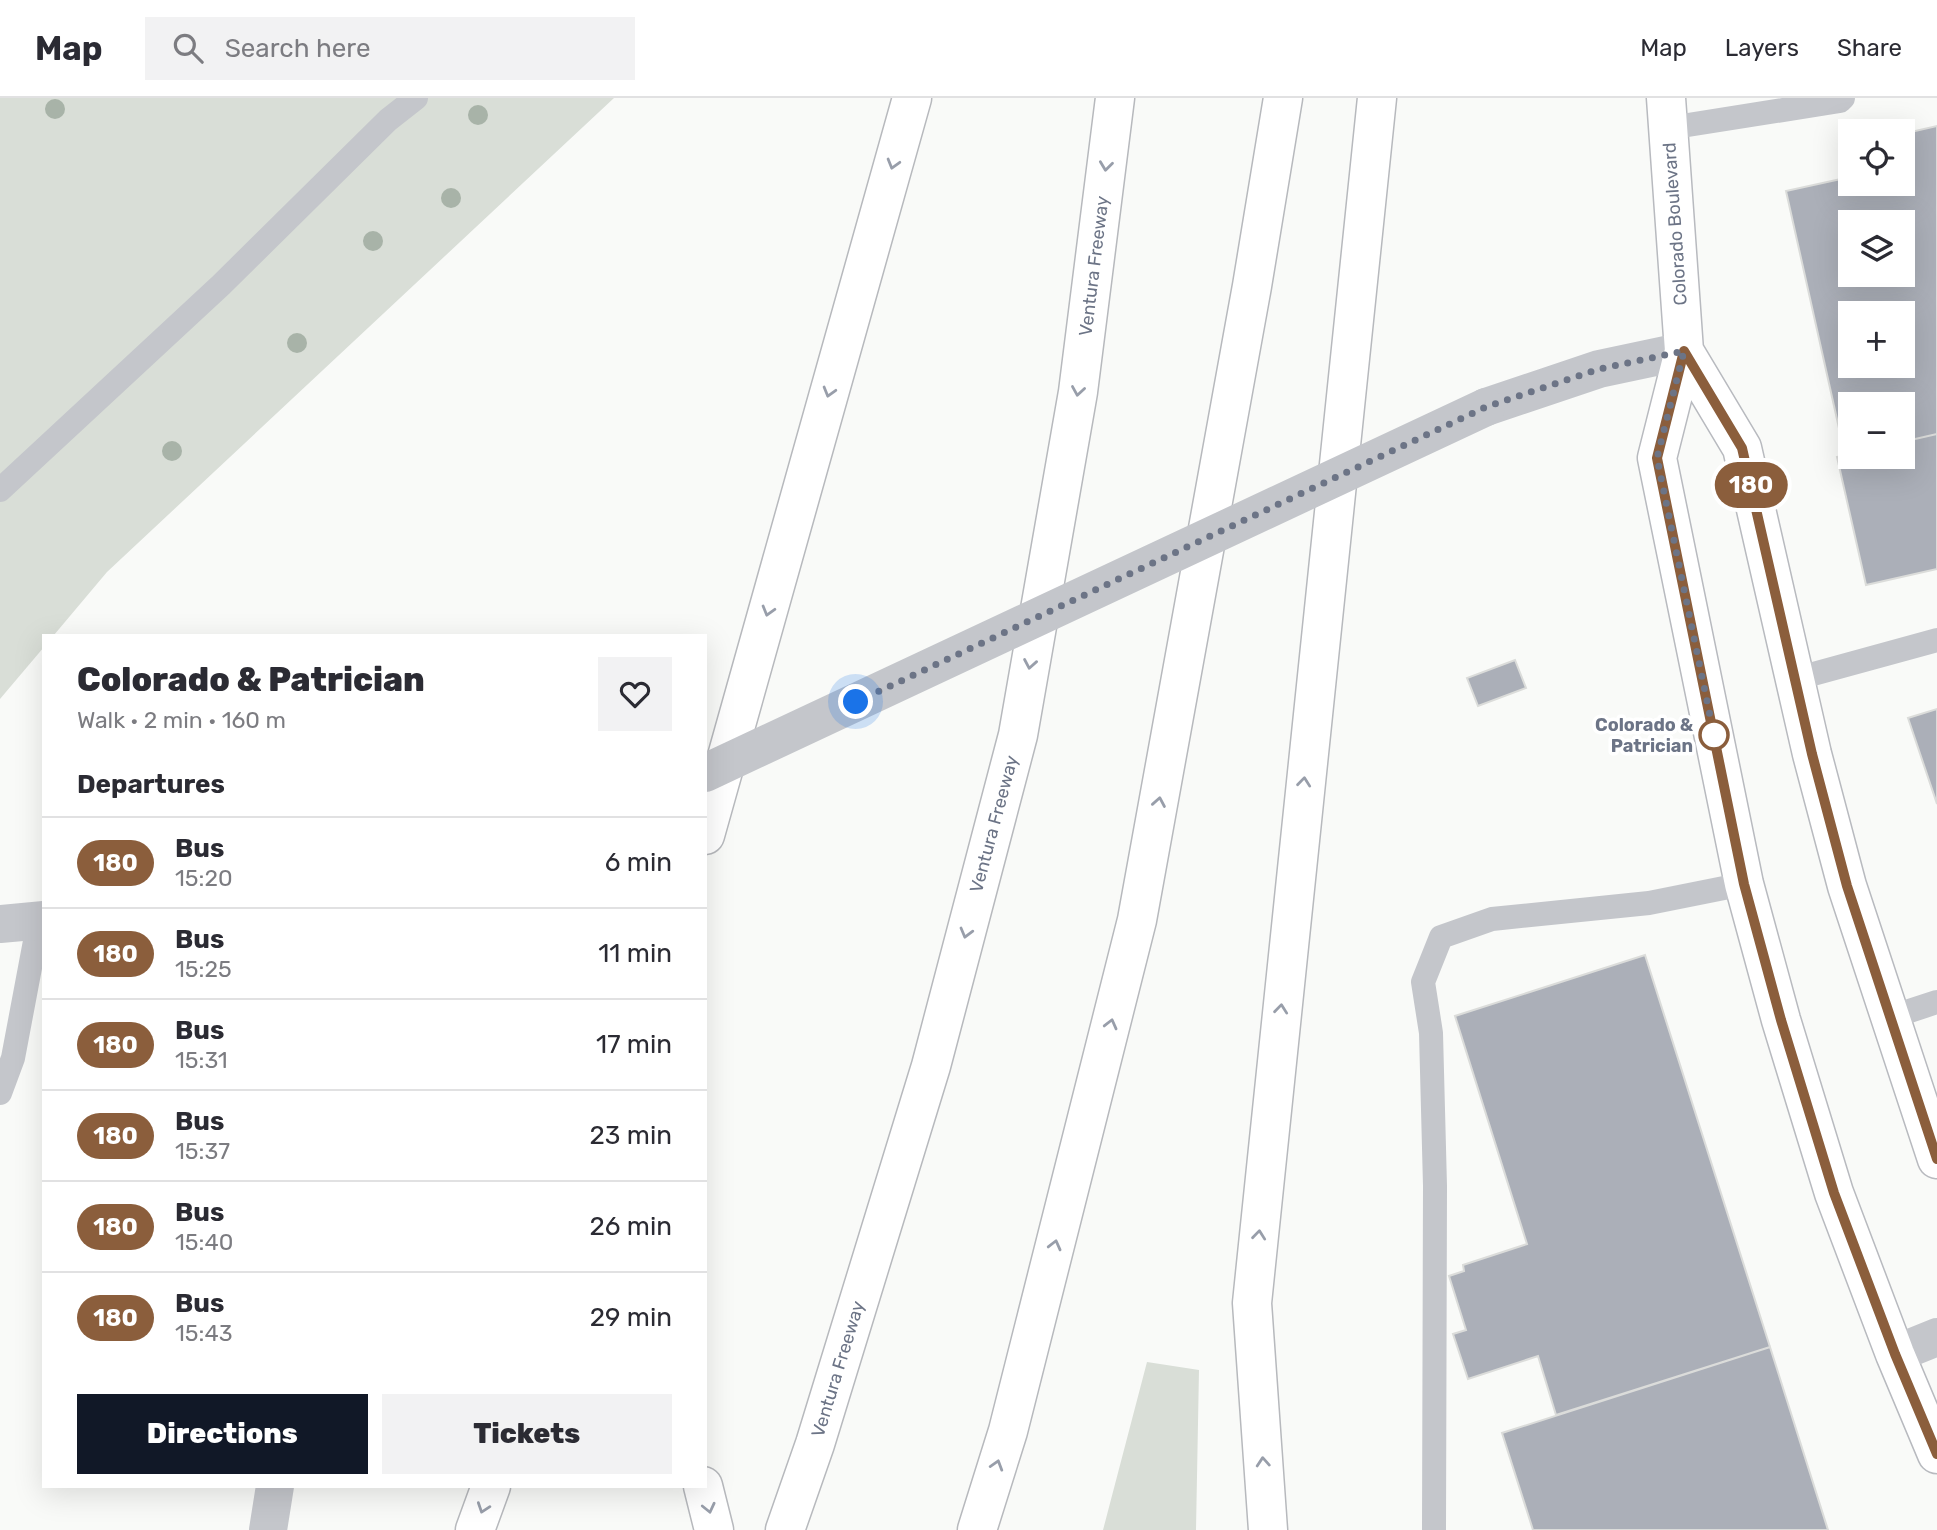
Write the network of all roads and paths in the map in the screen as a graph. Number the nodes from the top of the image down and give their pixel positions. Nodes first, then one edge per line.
1 (416, 98) edge
2 (912, 98) edge
3 (1115, 98) edge
4 (1283, 98) edge
5 (1377, 98) edge
6 (1843, 98) edge
7 (1667, 113) edge
8 (1684, 351) junction
9 (0, 490) edge
10 (1937, 640) edge
11 (1796, 679) junction
12 (707, 772) edge
13 (707, 828) edge
14 (1744, 884) junction
15 (42, 920) edge
16 (0, 924) edge
17 (1937, 1002) edge
18 (1888, 1018) junction
19 (0, 1093) edge
20 (1937, 1159) edge
21 (1937, 1337) edge
22 (1895, 1354) junction
23 (1937, 1454) edge
24 (275, 1488) edge
25 (490, 1488) edge
26 (704, 1488) edge
27 (268, 1530) edge
28 (475, 1530) edge
29 (714, 1530) edge
30 (785, 1530) edge
31 (977, 1530) edge
32 (1268, 1530) edge
33 (1434, 1530) edge

1 - 9 lane
2 -> 13 main road
3 -> 30 main road, Ventura Freeway
31 -> 4 main road
32 -> 5 main road
6 - 7 lane
7 - 8 main road, Colorado Boulevard
8 - 11 main road, Colorado Boulevard
8 - 12 street, bridge
8 - 14 main road, Colorado Boulevard
10 - 11 lane
11 - 18 main road, Colorado Boulevard
14 - 22 main road, Colorado Boulevard
14 - 33 lane
15 - 16 street
15 - 19 lane
17 - 18 lane
18 - 20 main road, Colorado Boulevard
21 - 22 street
22 - 23 main road, Colorado Boulevard
24 - 27 street
25 -> 28 main road
26 -> 29 main road

